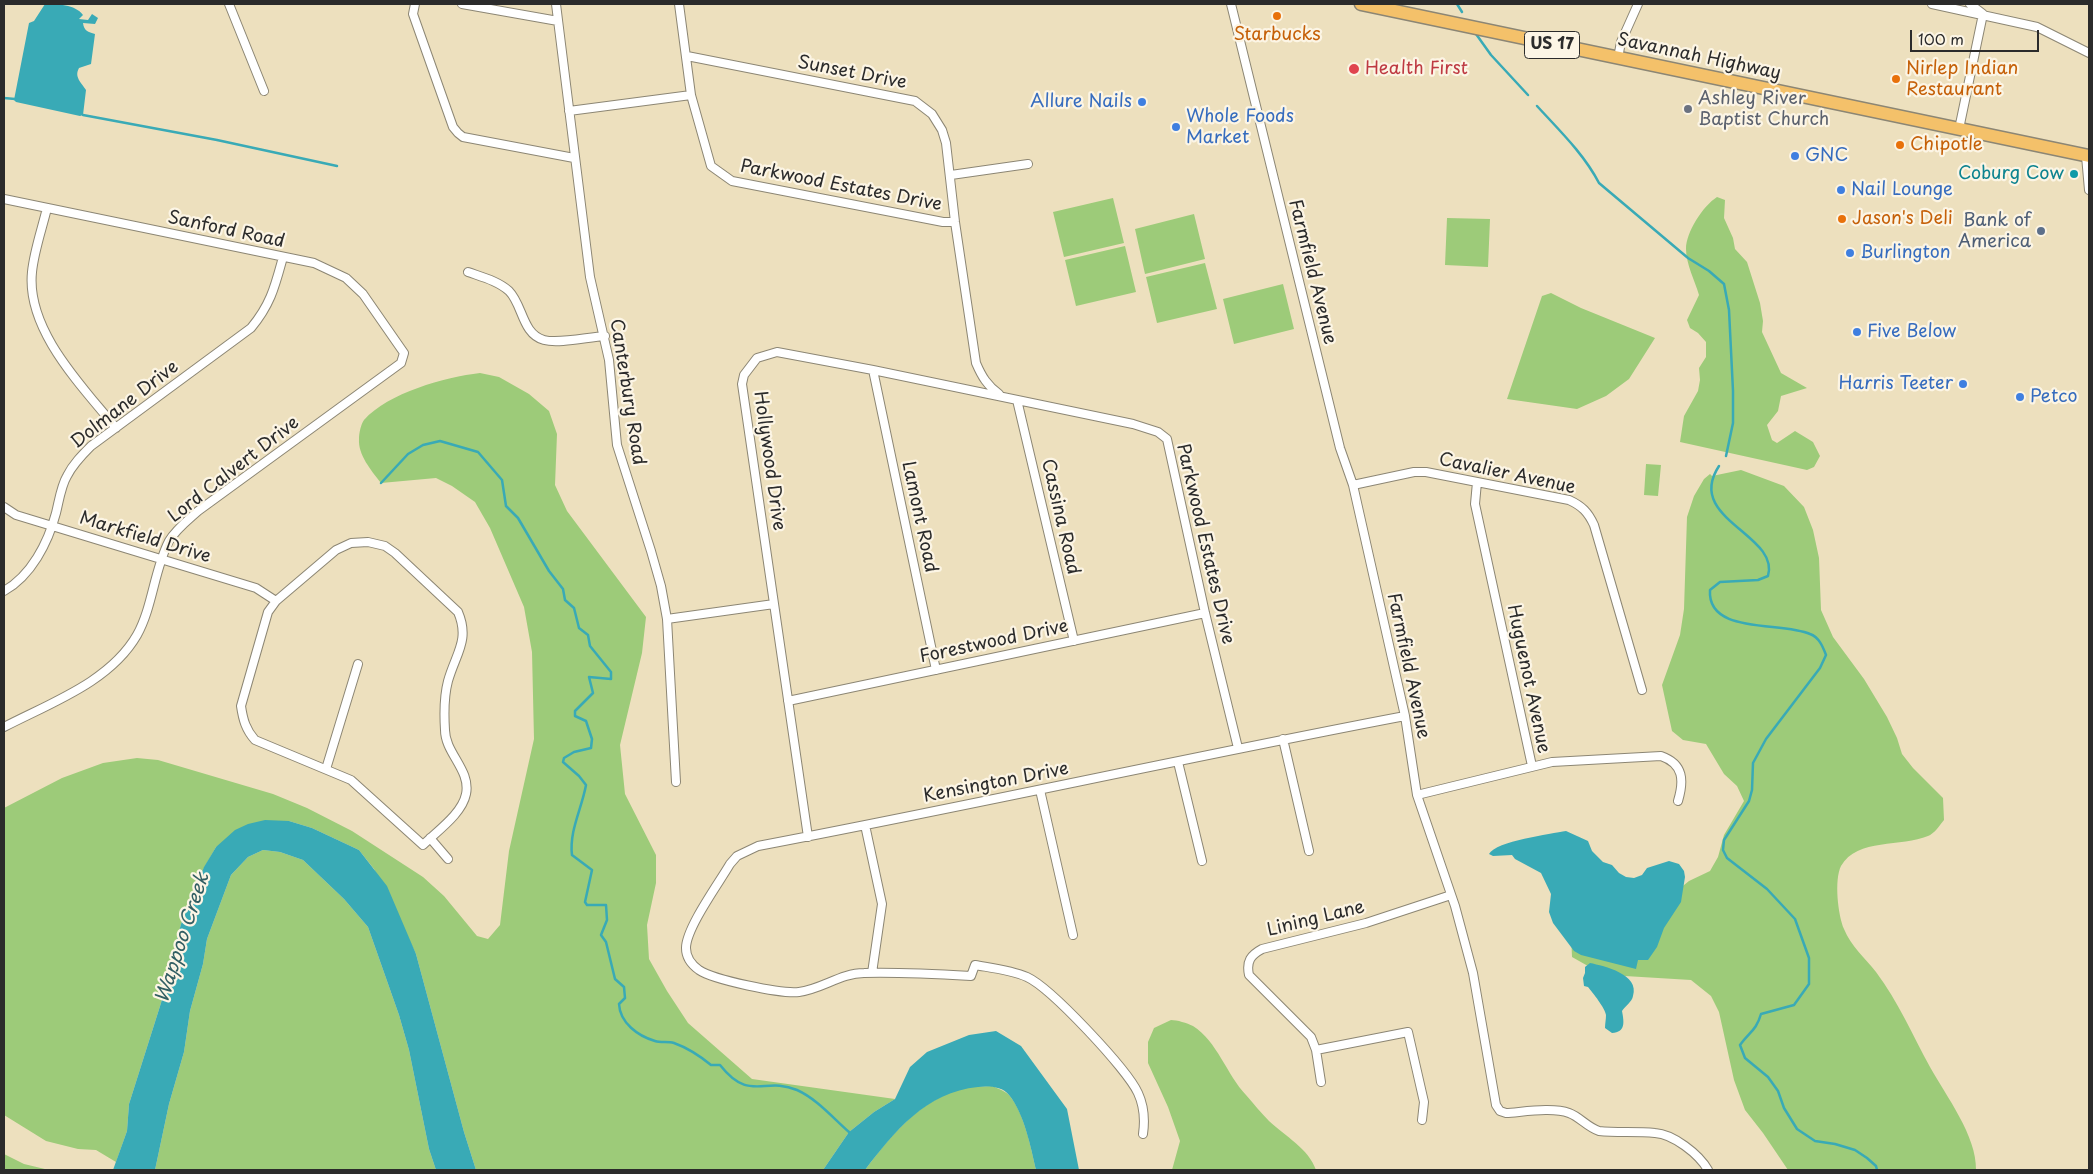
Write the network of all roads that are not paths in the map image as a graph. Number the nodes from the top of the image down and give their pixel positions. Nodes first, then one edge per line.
1 (229, 4) edge
2 (415, 4) edge
3 (462, 4) edge
4 (556, 4) edge
5 (679, 4) edge
6 (1231, 4) edge
7 (1361, 4) edge
8 (1638, 4) edge
9 (1932, 4) edge
10 (1970, 4) edge
11 (1983, 14) junction
12 (558, 21) junction
13 (2089, 53) edge
14 (687, 56) junction
15 (1618, 58) junction
16 (264, 91) dead end
17 (691, 94) junction
18 (569, 111) junction
19 (1959, 129) junction
20 (2088, 156) edge
21 (574, 158) junction
22 (1028, 164) dead end
23 (951, 175) junction
24 (2089, 190) edge
25 (4, 199) edge
26 (47, 208) junction
27 (955, 222) junction
28 (282, 256) junction
29 (468, 272) dead end
30 (605, 336) junction
31 (404, 352) joint
32 (872, 370) junction
33 (1003, 397) junction
34 (1017, 400) junction
35 (116, 428) junction
36 (1477, 482) junction
37 (1353, 485) junction
38 (4, 507) edge
39 (53, 526) junction
40 (162, 559) junction
41 (4, 591) edge
42 (276, 601) junction
43 (774, 604) junction
44 (1205, 614) junction
45 (667, 619) junction
46 (1074, 641) junction
47 (358, 664) dead end
48 (936, 670) junction
49 (1642, 690) dead end
50 (788, 701) junction
51 (1406, 716) junction
52 (4, 727) edge
53 (1283, 739) junction
54 (1238, 748) junction
55 (1178, 762) junction
56 (1532, 766) junction
57 (326, 769) junction
58 (676, 782) dead end
59 (1040, 790) junction
60 (1417, 795) junction
61 (1678, 801) dead end
62 (865, 825) junction
63 (808, 837) junction
64 (430, 838) junction
65 (1309, 851) dead end
66 (448, 859) dead end
67 (1202, 861) dead end
68 (1451, 895) junction
69 (1073, 935) dead end
70 (872, 973) junction
71 (1316, 1050) junction
72 (1321, 1082) dead end
73 (1422, 1120) dead end
74 (1143, 1134) dead end
75 (1708, 1170) edge

1 - 16 street
2 - 21 street
3 - 12 street
4 - 12 street, Canterbury Road
5 - 14 street, Parkwood Estates Drive
6 - 37 street, Farmfield Avenue
7 - 15 highway, Savannah Highway / US 17
8 - 15 street
9 - 11 street
10 - 11 street
11 - 13 street
11 - 19 street
12 - 18 street, Canterbury Road
14 - 17 street, Parkwood Estates Drive
14 - 23 street, Sunset Drive
15 - 19 highway, Savannah Highway / US 17
17 - 18 street
17 - 27 street, Parkwood Estates Drive
18 - 21 street, Canterbury Road
19 - 20 highway, Savannah Highway / US 17
20 - 24 street
21 - 30 street, Canterbury Road
22 - 23 street
23 - 27 street, Sunset Drive
25 - 26 street, Sanford Road
26 - 28 street, Sanford Road
26 - 35 street
27 - 33 street, Sunset Drive
28 - 31 street, Sanford Road
28 - 35 street, Dolmane Drive
29 - 30 street
30 - 45 street, Canterbury Road
31 - 40 street, Lord Calvert Drive
32 - 33 street, Hollywood Drive
32 - 43 street, Hollywood Drive
32 - 48 street, Lamont Road
33 - 34 street, Hollywood Drive
34 - 44 street, Parkwood Estates Drive
34 - 46 street, Cassina Road
35 - 39 street, Dolmane Drive
36 - 37 street, Cavalier Avenue
36 - 49 street, Cavalier Avenue
36 - 56 street, Huguenot Avenue
37 - 51 street, Farmfield Avenue
38 - 39 street, Markfield Drive
39 - 40 street, Markfield Drive
39 - 41 street, Dolmane Drive
40 - 42 street, Markfield Drive
40 - 52 street, Lord Calvert Drive
42 - 57 street
42 - 64 street
43 - 45 street
43 - 50 street, Hollywood Drive
44 - 46 street, Forestwood Drive
44 - 54 street, Parkwood Estates Drive
45 - 58 street, Canterbury Road
46 - 48 street, Forestwood Drive
47 - 57 street
48 - 50 street, Forestwood Drive
50 - 63 street, Hollywood Drive
51 - 53 street, Kensington Drive
51 - 60 street, Farmfield Avenue
53 - 54 street, Kensington Drive
53 - 65 street
54 - 55 street, Kensington Drive
55 - 59 street, Kensington Drive
55 - 67 street
56 - 60 street, Huguenot Avenue
56 - 61 street
57 - 64 street
59 - 62 street, Kensington Drive
59 - 69 street
60 - 68 street, Farmfield Avenue
62 - 63 street, Kensington Drive
62 - 70 street
63 - 70 street, Kensington Drive
64 - 66 street
68 - 71 street, Lining Lane
68 - 75 street, Farmfield Avenue
70 - 74 street
71 - 72 street, Lining Lane
71 - 73 street

